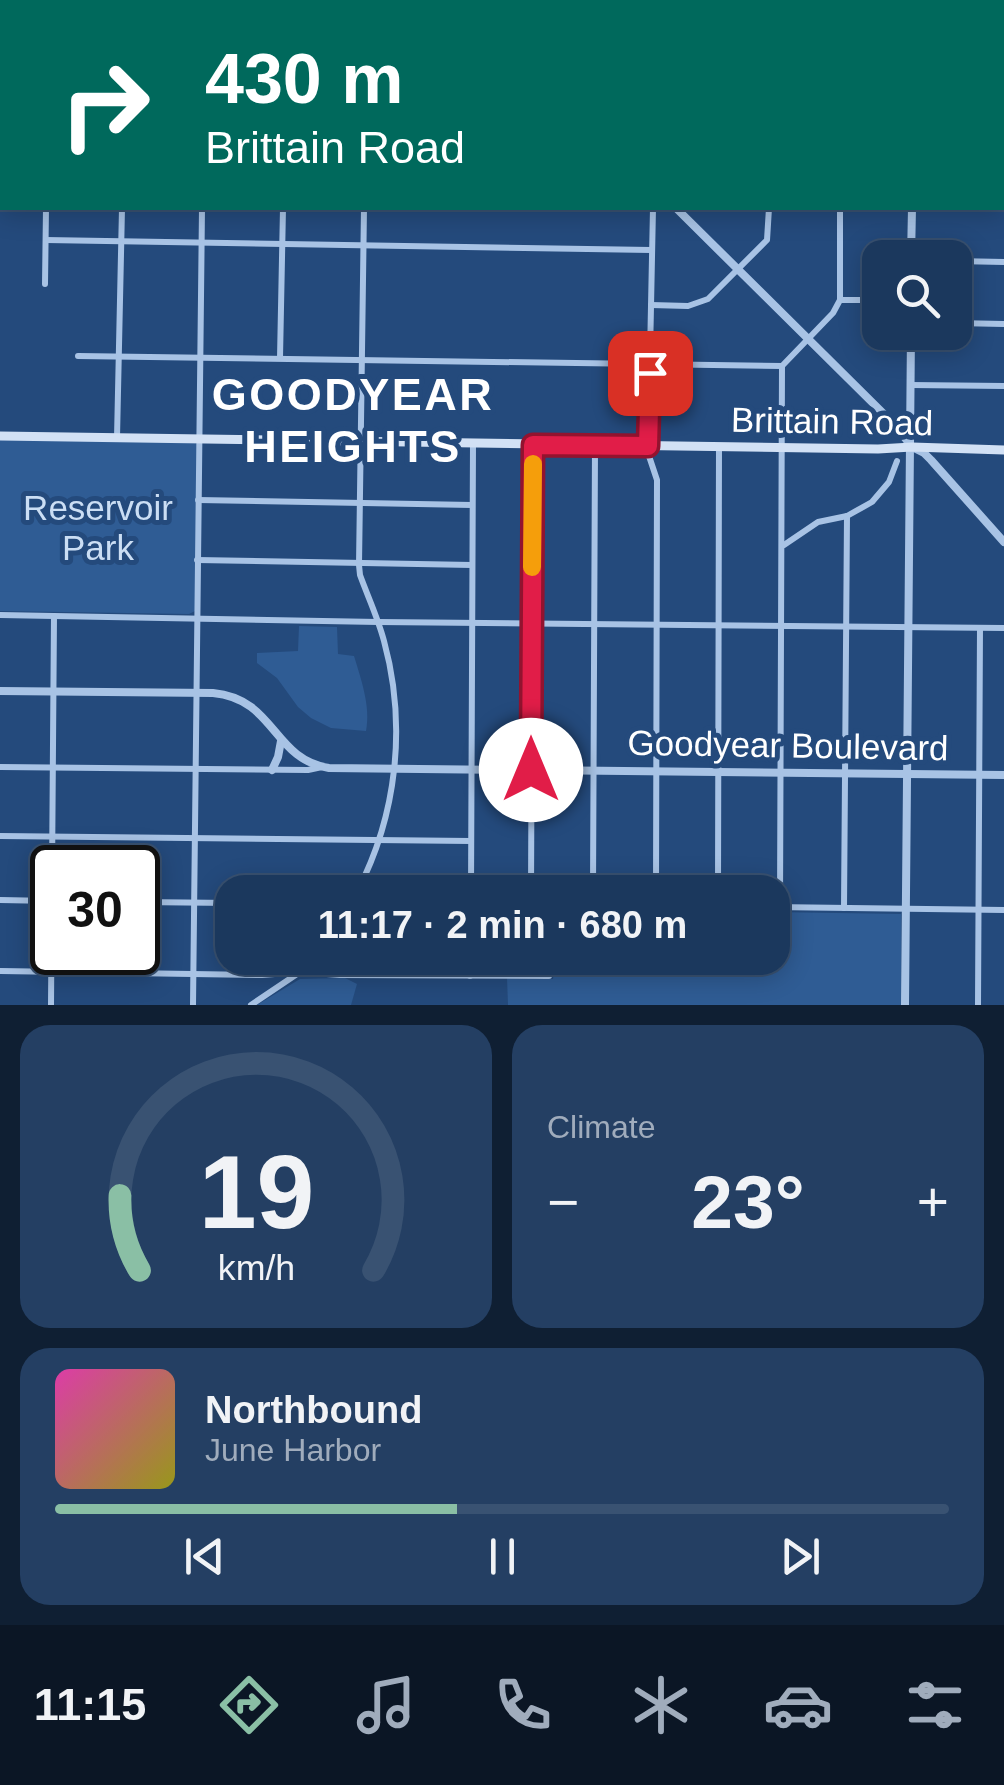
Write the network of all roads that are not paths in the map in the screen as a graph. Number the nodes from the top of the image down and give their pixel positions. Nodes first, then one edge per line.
1 (46, 210) edge
2 (122, 210) edge
3 (202, 210) edge
4 (283, 210) edge
5 (364, 210) edge
6 (653, 210) edge
7 (678, 210) edge
8 (770, 210) edge
9 (840, 210) edge
10 (912, 210) edge
11 (46, 240) junction
12 (912, 240) edge
13 (121, 241) junction
14 (202, 242) junction
15 (282, 244) junction
16 (363, 245) junction
17 (652, 250) junction
18 (972, 261) edge
19 (1004, 262) edge
20 (738, 269) junction
21 (45, 284) dead end
22 (840, 300) junction
23 (862, 300) edge
24 (651, 305) junction
25 (972, 323) edge
26 (1004, 324) edge
27 (808, 340) junction
28 (911, 350) edge
29 (78, 356) dead end
30 (119, 356) junction
31 (200, 358) junction
32 (280, 358) junction
33 (361, 361) junction
34 (650, 365) junction
35 (782, 366) junction
36 (910, 386) junction
37 (1004, 386) edge
38 (0, 436) edge
39 (117, 438) junction
40 (198, 440) junction
41 (360, 442) junction
42 (473, 444) junction
43 (533, 445) junction
44 (595, 446) junction
45 (648, 446) junction
46 (719, 447) junction
47 (912, 447) junction
48 (782, 448) junction
49 (1004, 450) edge
50 (896, 461) dead end
51 (198, 500) junction
52 (359, 503) junction
53 (472, 505) junction
54 (847, 516) junction
55 (1004, 542) edge
56 (783, 545) junction
57 (198, 560) junction
58 (359, 565) junction
59 (472, 566) junction
60 (0, 615) edge
61 (54, 616) junction
62 (197, 618) junction
63 (378, 622) junction
64 (472, 623) junction
65 (532, 624) junction
66 (595, 624) junction
67 (656, 625) junction
68 (719, 626) junction
69 (782, 626) junction
70 (845, 628) junction
71 (908, 628) junction
72 (980, 628) junction
73 (1004, 628) edge
74 (0, 690) edge
75 (54, 691) junction
76 (196, 692) junction
77 (281, 741) junction
78 (0, 767) edge
79 (322, 767) junction
80 (53, 768) junction
81 (394, 768) junction
82 (195, 769) junction
83 (471, 769) junction
84 (272, 770) junction
85 (531, 770) junction
86 (594, 770) junction
87 (655, 770) junction
88 (718, 772) junction
89 (782, 773) junction
90 (846, 774) junction
91 (907, 774) junction
92 (980, 774) junction
93 (1004, 774) edge
94 (0, 836) edge
95 (52, 836) junction
96 (195, 838) junction
97 (380, 840) junction
98 (471, 841) junction
99 (52, 845) edge
100 (365, 875) edge
101 (471, 875) edge
102 (531, 875) edge
103 (593, 875) edge
104 (656, 875) edge
105 (718, 875) edge
106 (777, 875) edge
107 (0, 900) edge
108 (30, 901) edge
109 (160, 902) edge
110 (194, 902) junction
111 (215, 902) edge
112 (790, 907) edge
113 (844, 908) junction
114 (906, 908) junction
115 (979, 910) junction
116 (1004, 910) edge
117 (0, 972) edge
118 (30, 972) edge
119 (160, 974) edge
120 (194, 974) junction
121 (215, 974) edge
122 (51, 975) edge
123 (259, 975) edge
124 (296, 975) edge
125 (340, 975) edge
126 (470, 976) joint
127 (549, 976) dead end
128 (266, 995) junction
129 (50, 1005) edge
130 (193, 1005) edge
131 (250, 1005) edge
132 (905, 1005) edge
133 (978, 1005) edge

1 - 11 street
2 - 13 street
3 - 14 street
4 - 15 street
5 - 16 street
6 - 17 street
7 - 20 street
8 - 20 street
9 - 22 street
10 - 12 street
11 - 13 street
11 - 21 street
13 - 14 street
13 - 30 street
14 - 15 street
14 - 31 street
15 - 16 street
15 - 32 street
16 - 17 street
16 - 33 street
17 - 24 street
18 - 19 street
20 - 24 street
20 - 27 street
22 - 23 street
22 - 27 street
24 - 34 street
25 - 26 street
27 - 35 street
27 - 47 street
28 - 36 street
29 - 30 street
30 - 31 street
30 - 39 street
31 - 32 street
31 - 40 street
32 - 33 street
33 - 34 street
33 - 41 street
34 - 35 street
34 - 45 street
35 - 48 street
36 - 37 street
36 - 47 street
38 - 39 main road, Brittain Road
39 - 40 main road, Brittain Road
40 - 41 main road, Brittain Road
40 - 51 street
41 - 42 main road, Brittain Road
41 - 52 street
42 - 43 main road, Brittain Road
42 - 53 street
43 - 44 main road, Brittain Road
43 - 65 street
44 - 45 main road, Brittain Road
44 - 66 street
45 - 46 main road, Brittain Road
45 - 67 street
46 - 48 main road, Brittain Road
46 - 68 street
47 - 48 main road, Brittain Road
47 - 49 main road, Brittain Road
47 - 55 street
47 - 71 street
48 - 56 street
50 - 54 street
51 - 52 street
51 - 57 street
52 - 53 street
52 - 58 street
53 - 59 street
54 - 56 street
54 - 70 street
56 - 69 street
57 - 58 street
57 - 62 street
58 - 59 street
58 - 63 street
59 - 64 street
60 - 61 street
61 - 62 street
61 - 75 street
62 - 63 street
62 - 76 street
63 - 64 street
63 - 81 street
64 - 65 street
64 - 83 street
65 - 66 street
65 - 85 street
66 - 67 street
66 - 86 street
67 - 68 street
67 - 87 street
68 - 69 street
68 - 88 street
69 - 70 street
69 - 89 street
70 - 71 street
70 - 90 street
71 - 72 street
71 - 91 street
72 - 73 street
72 - 92 street
74 - 75 street
75 - 76 street
75 - 80 street
76 - 77 street
76 - 82 street
77 - 79 street
77 - 84 street
78 - 80 street
79 - 81 street, Goodyear Boulevard
79 - 84 street
80 - 82 street
80 - 95 street
81 - 83 street, Goodyear Boulevard
81 - 97 street
82 - 84 street
82 - 96 street
83 - 85 street, Goodyear Boulevard
83 - 98 street
85 - 86 street, Goodyear Boulevard
85 - 102 street
86 - 87 street, Goodyear Boulevard
86 - 103 street
87 - 88 street, Goodyear Boulevard
87 - 104 street
88 - 89 street, Goodyear Boulevard
88 - 105 street
89 - 90 street, Goodyear Boulevard
89 - 106 street
90 - 91 street, Goodyear Boulevard
90 - 113 street
91 - 92 street, Goodyear Boulevard
91 - 114 street
92 - 93 street, Goodyear Boulevard
92 - 115 street
94 - 95 street
95 - 96 street
95 - 99 street
96 - 97 street
96 - 110 street
97 - 98 street
97 - 100 street
98 - 101 street
107 - 108 street
109 - 110 street
110 - 111 street
110 - 120 street
112 - 113 street
113 - 114 street
114 - 115 street
114 - 132 street
115 - 116 street
115 - 133 street
117 - 118 street
119 - 120 street
120 - 121 street
120 - 130 street
122 - 129 street
123 - 128 street
124 - 128 street
125 - 126 street
126 - 127 street
128 - 131 street

